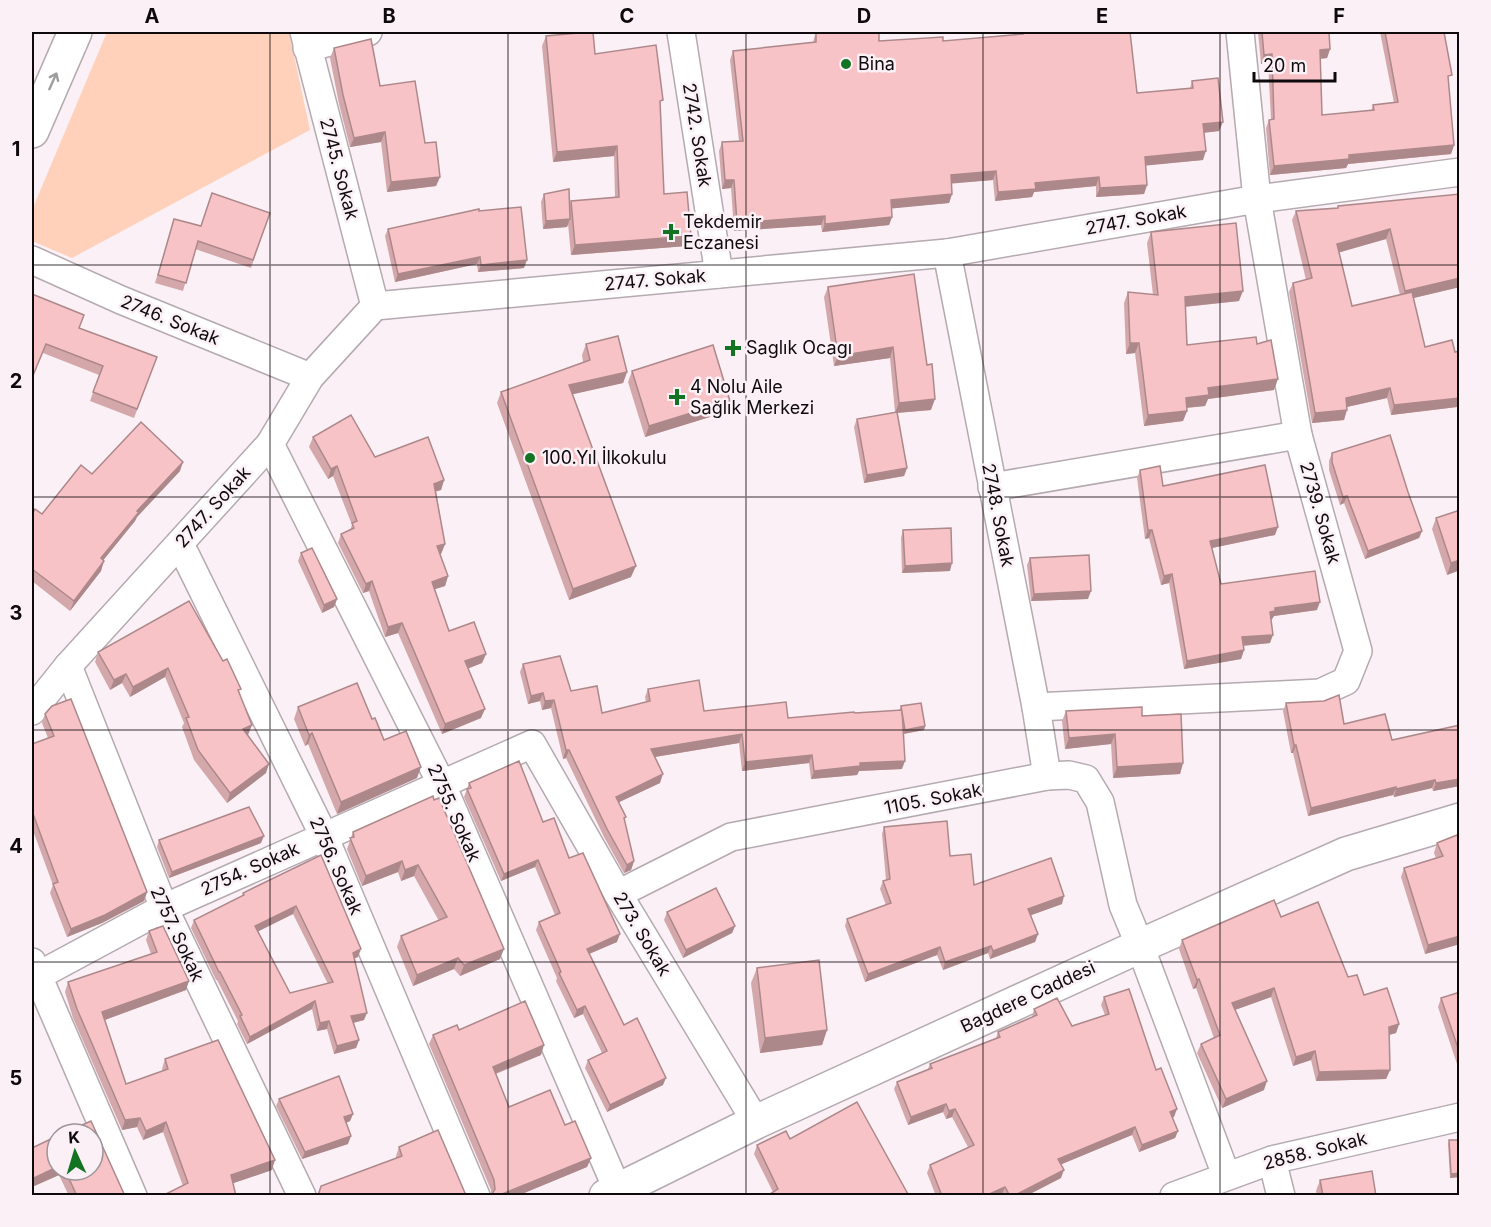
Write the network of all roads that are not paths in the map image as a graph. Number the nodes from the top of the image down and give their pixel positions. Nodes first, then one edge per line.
1 (75, 32) edge
2 (368, 32) edge
3 (681, 32) edge
4 (1240, 32) edge
5 (305, 40) edge
6 (32, 131) edge
7 (1460, 172) edge
8 (1257, 199) junction
9 (947, 253) junction
10 (32, 260) edge
11 (718, 274) junction
12 (375, 306) junction
13 (310, 377) junction
14 (1298, 435) junction
15 (270, 444) junction
16 (992, 487) junction
17 (180, 544) junction
18 (68, 666) junction
19 (1036, 707) junction
20 (32, 711) edge
21 (532, 744) joint
22 (1047, 776) junction
23 (442, 785) junction
24 (1460, 820) edge
25 (324, 836) junction
26 (618, 894) junction
27 (164, 908) junction
28 (1140, 946) junction
29 (34, 972) edge
30 (1460, 1117) edge
31 (756, 1122) junction
32 (1272, 1160) junction
33 (1226, 1175) junction
34 (612, 1193) edge
35 (133, 1196) edge
36 (302, 1196) edge
37 (476, 1196) edge
38 (1174, 1196) edge
39 (1281, 1196) edge

6 -> 1 main road
2 - 5 street
3 - 11 street, 2742. Sokak
4 - 8 street, 2739. Sokak
5 - 12 street, 2745. Sokak
7 - 8 street, 2747. Sokak
8 - 9 street, 2747. Sokak
8 - 14 street, 2739. Sokak
9 - 11 street, 2747. Sokak
9 - 16 street, 2748. Sokak
10 - 13 street, 2746. Sokak
11 - 12 street, 2747. Sokak
12 - 13 street, 2747. Sokak
13 - 15 street, 2747. Sokak
14 - 16 street
14 - 19 street, 2739. Sokak
15 - 17 street, 2747. Sokak
15 - 23 street, 2755. Sokak
16 - 19 street, 2748. Sokak
17 - 18 street, 2747. Sokak
17 - 25 street, 2756. Sokak
18 - 20 street, 2747. Sokak
18 - 27 street, 2757. Sokak
19 - 22 street, 2748. Sokak
21 - 23 street, 2754. Sokak
21 - 26 street, 273. Sokak
22 - 26 street, 1105. Sokak
22 - 28 street, 1105. Sokak
23 - 25 street, 2754. Sokak
23 - 34 street, 2755. Sokak
24 - 28 main road, Bagdere Caddesi
25 - 27 street, 2754. Sokak
25 - 37 street, 2756. Sokak
26 - 31 street, 273. Sokak
27 - 29 street, 2754. Sokak
27 - 36 street, 2757. Sokak
28 - 31 main road, Bagdere Caddesi
28 - 33 street
29 - 35 street
30 - 32 street, 2858. Sokak
31 - 34 main road, Bagdere Caddesi
32 - 33 street, 2858. Sokak
32 - 39 street
33 - 38 street, 2858. Sokak

